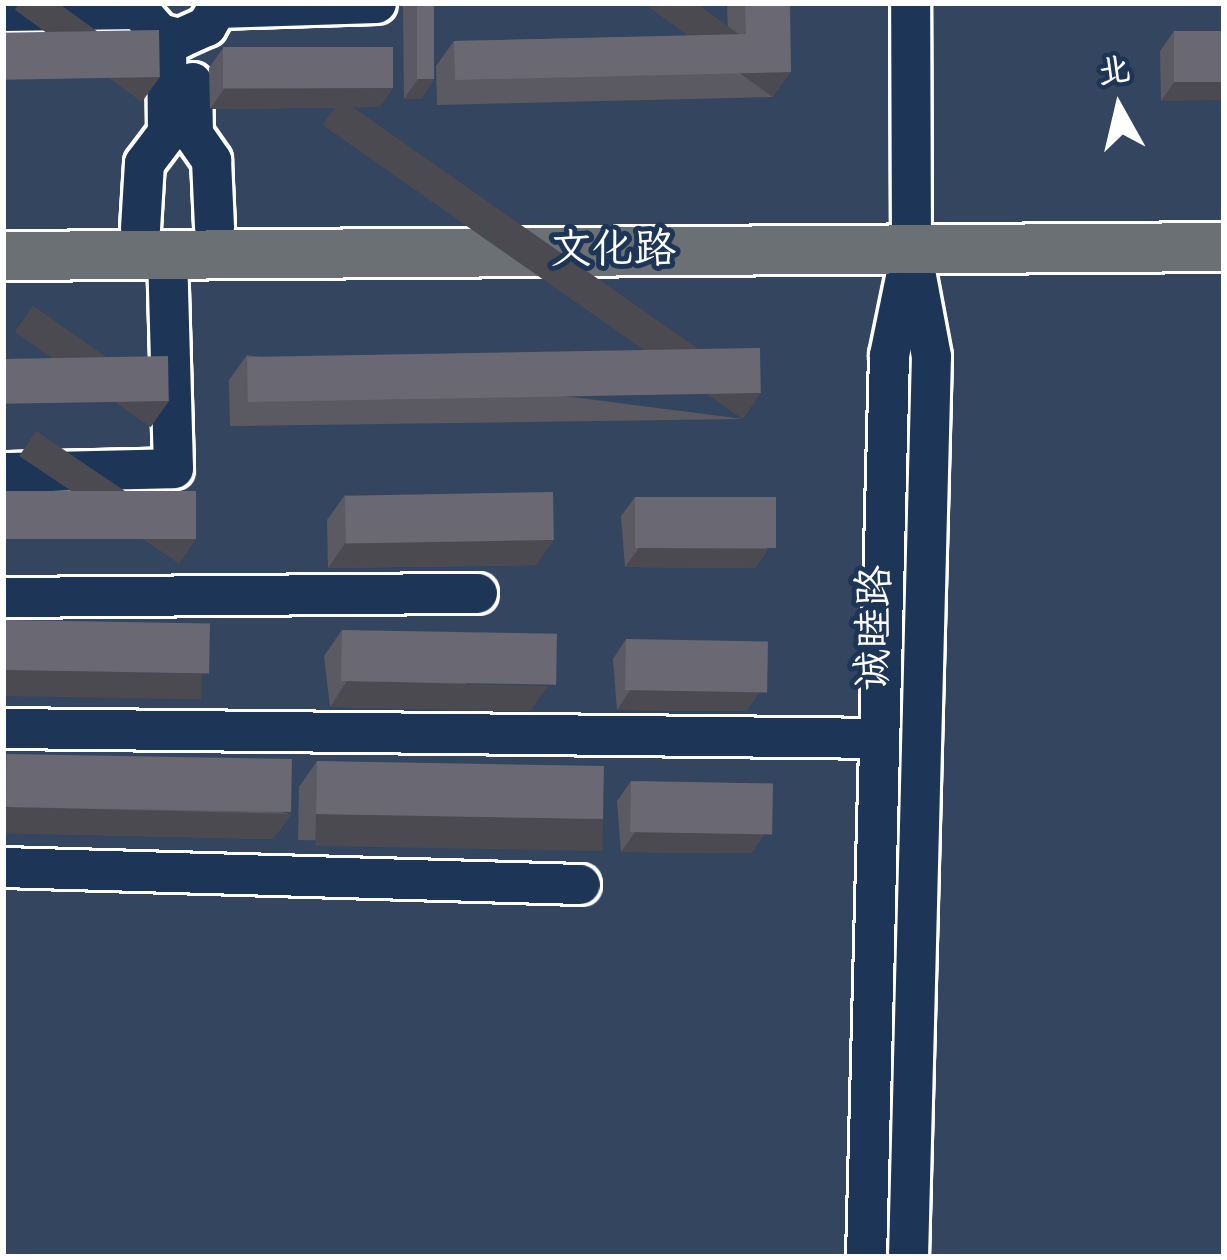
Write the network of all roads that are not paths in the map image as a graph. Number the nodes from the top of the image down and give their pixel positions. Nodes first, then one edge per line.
1 (376, 3) edge
2 (910, 3) edge
3 (3, 10) edge
4 (179, 35) junction
5 (1224, 223) edge
6 (214, 227) junction
7 (3, 228) edge
8 (910, 237) junction
9 (153, 241) junction
10 (1224, 247) edge
11 (3, 256) edge
12 (3, 472) edge
13 (477, 592) dead end
14 (3, 597) edge
15 (3, 728) edge
16 (879, 738) junction
17 (3, 868) edge
18 (580, 884) dead end
19 (866, 1257) edge
20 (908, 1257) edge

1 - 4 street
2 - 8 street, 诚睦路
3 - 4 street
4 - 6 street
4 - 9 street
5 - 8 main road, 文化路
6 - 8 main road, 文化路
6 - 9 main road, 文化路
7 - 9 main road, 文化路
8 - 9 main road, 文化路
8 - 10 main road, 文化路
8 - 16 street
8 - 20 street, 诚睦路
9 - 11 main road, 文化路
9 - 12 street
13 - 14 street
15 - 16 street
16 - 19 street
17 - 18 street

